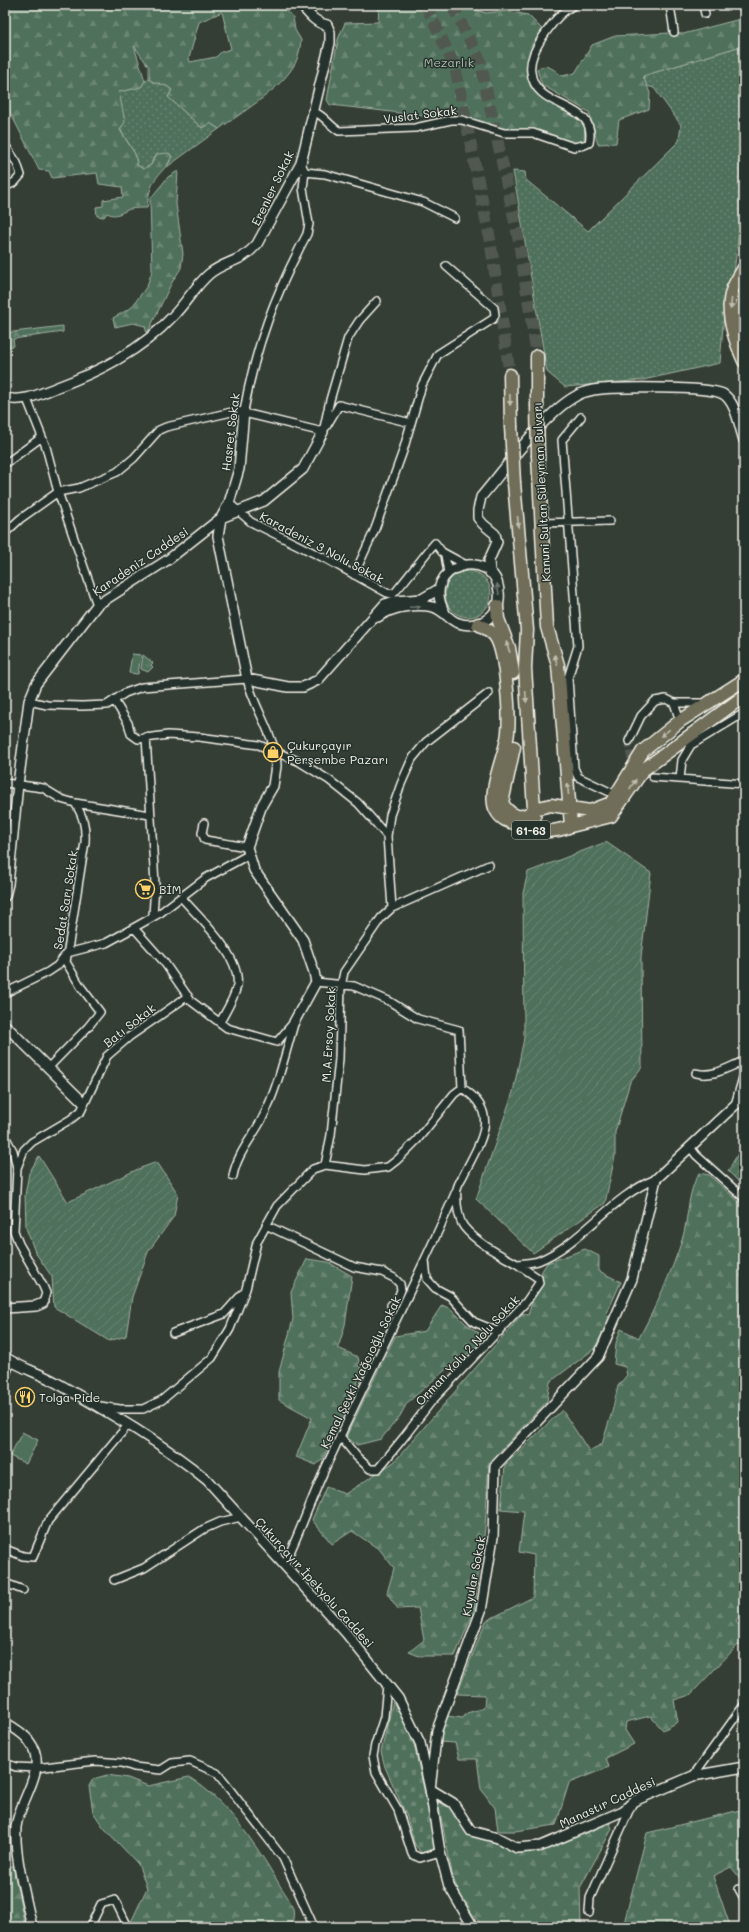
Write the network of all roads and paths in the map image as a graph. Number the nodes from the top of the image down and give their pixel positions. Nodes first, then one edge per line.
1 (301, 5) edge
2 (574, 5) edge
3 (670, 5) edge
4 (703, 5) edge
5 (705, 14) dead end
6 (674, 32) dead end
7 (312, 111) junction
8 (5, 144) edge
9 (301, 162) junction
10 (305, 172) junction
11 (5, 187) edge
12 (455, 218) dead end
13 (446, 266) dead end
14 (744, 268) edge
15 (744, 296) edge
16 (377, 301) dead end
17 (744, 330) edge
18 (537, 356) tunnel mouth
19 (744, 362) edge
20 (510, 374) tunnel mouth
21 (5, 398) edge
22 (27, 399) junction
23 (244, 412) junction
24 (581, 417) dead end
25 (411, 423) junction
26 (323, 432) junction
27 (42, 437) junction
28 (744, 440) edge
29 (5, 464) edge
30 (58, 492) junction
31 (229, 504) junction
32 (240, 512) junction
33 (221, 518) junction
34 (610, 521) dead end
35 (543, 523) junction
36 (568, 523) junction
37 (5, 533) edge
38 (445, 555) junction
39 (489, 560) junction
40 (466, 565) junction
41 (478, 566) junction
42 (448, 573) junction
43 (490, 573) junction
44 (354, 575) junction
45 (439, 589) junction
46 (97, 605) junction
47 (498, 606) junction
48 (445, 613) junction
49 (367, 624) junction
50 (478, 624) junction
51 (247, 679) junction
52 (744, 680) edge
53 (489, 693) dead end
54 (744, 696) edge
55 (114, 700) junction
56 (29, 701) junction
57 (674, 703) junction
58 (708, 703) junction
59 (744, 713) edge
60 (680, 721) junction
61 (146, 737) junction
62 (629, 740) tunnel mouth
63 (274, 751) junction
64 (653, 777) tunnel mouth
65 (680, 779) junction
66 (5, 783) edge
67 (18, 784) junction
68 (744, 784) edge
69 (616, 795) junction
70 (75, 803) junction
71 (569, 806) junction
72 (534, 809) junction
73 (150, 815) junction
74 (204, 823) dead end
75 (571, 826) junction
76 (536, 831) junction
77 (386, 836) junction
78 (247, 851) junction
79 (489, 865) dead end
80 (5, 896) edge
81 (181, 897) junction
82 (392, 908) junction
83 (153, 916) junction
84 (134, 928) junction
85 (67, 953) junction
86 (316, 982) junction
87 (341, 986) junction
88 (5, 993) edge
89 (188, 996) junction
90 (220, 1022) junction
91 (294, 1022) junction
92 (5, 1025) edge
93 (744, 1061) edge
94 (48, 1068) junction
95 (696, 1073) dead end
96 (744, 1074) edge
97 (462, 1088) junction
98 (744, 1100) edge
99 (83, 1102) junction
100 (735, 1104) junction
101 (5, 1136) edge
102 (690, 1147) junction
103 (326, 1165) junction
104 (17, 1168) junction
105 (232, 1176) dead end
106 (656, 1179) junction
107 (457, 1189) junction
108 (744, 1198) edge
109 (266, 1225) junction
110 (425, 1257) junction
111 (517, 1264) junction
112 (246, 1289) junction
113 (43, 1303) joint
114 (391, 1305) dead end
115 (5, 1308) edge
116 (499, 1332) junction
117 (173, 1333) dead end
118 (8, 1359) edge
119 (5, 1374) edge
120 (99, 1406) junction
121 (128, 1425) junction
122 (340, 1436) junction
123 (241, 1517) junction
124 (5, 1549) edge
125 (284, 1565) junction
126 (114, 1580) dead end
127 (5, 1583) edge
128 (23, 1590) dead end
129 (387, 1685) junction
130 (744, 1705) edge
131 (5, 1722) edge
132 (5, 1763) edge
133 (744, 1767) edge
134 (36, 1768) junction
135 (693, 1776) junction
136 (430, 1789) junction
137 (634, 1801) junction
138 (440, 1852) junction
139 (739, 1889) dead end
140 (744, 1898) edge
141 (589, 1913) dead end
142 (32, 1927) edge
143 (90, 1927) edge
144 (128, 1927) edge
145 (314, 1927) edge
146 (473, 1927) edge

1 - 7 street, Erenler Sokak
2 - 7 street, Vuslat Sokak
3 - 6 street
4 - 5 street
7 - 9 street, Erenler Sokak
8 - 11 street
9 - 10 street, Hasret Sokak
9 - 22 street, Erenler Sokak
10 - 12 street
10 - 23 street, Hasret Sokak
13 - 25 street
14 -> 19 main road
15 - 17 main road
16 - 26 street, Karadeniz Caddesi
18 - 35 main road, Kanuni Sultan Süleyman Bulvarı, bridge
20 -> 72 main road, Kanuni Sultan Süleyman Bulvarı / 61-63, bridge
21 - 22 street
22 - 27 street
23 - 26 street
23 - 30 street
23 - 31 street, Hasret Sokak
24 - 36 street
25 - 26 street
25 - 44 street
26 - 32 street, Karadeniz Caddesi
27 - 29 street
27 - 30 street
28 - 39 street
30 - 37 street
30 - 46 street
31 - 32 street, Karadeniz 3 Nolu Sokak
31 - 33 street, Hasret Sokak
32 - 33 street, Karadeniz Caddesi
32 - 44 street, Karadeniz 3 Nolu Sokak
33 - 46 street, Karadeniz Caddesi
33 - 51 street, Hasret Sokak
34 - 36 street
35 - 36 street
71 -> 35 main road, Kanuni Sultan Süleyman Bulvarı
36 - 69 street
38 - 40 street
38 - 42 street
38 - 44 street, Karadeniz 3 Nolu Sokak
39 - 41 street
39 - 43 street
40 - 41 street
40 - 42 street
41 - 43 street
42 - 45 street
47 -> 43 street
45 - 48 street
45 - 49 street
46 - 56 street, Karadeniz Caddesi
47 - 50 street
72 -> 47 main road, 61-63
49 -> 48 street
48 - 50 street
49 - 51 street
50 - 76 main road, 61-63
51 - 55 street
51 - 63 street
52 - 58 main road
53 - 77 street
75 -> 54 main road
55 - 56 street
55 - 61 street
56 - 67 street, Karadeniz Caddesi
57 - 58 street
57 - 60 street
57 - 62 street
58 - 60 main road
59 - 65 street
60 -> 69 main road
61 - 63 street
61 - 73 street
63 - 77 street
63 - 78 street
64 - 65 street
65 - 68 street
66 - 67 street
67 - 70 street
67 - 80 street, Karadeniz Caddesi
69 - 71 main road
70 - 73 street
70 - 85 street, Sedat Sarı Sokak
71 - 72 main road, 61-63
71 - 75 main road, Kanuni Sultan Süleyman Bulvarı
72 - 76 main road, 61-63
73 - 83 street
74 - 78 street
75 - 76 main road, 61-63
77 - 82 street
78 - 81 street
78 - 86 street
79 - 82 street, M.A.Ersoy Sokak
81 - 83 street
81 - 90 street
82 - 87 street, M.A.Ersoy Sokak
83 - 84 street
84 - 85 street
84 - 89 street
85 - 88 street
85 - 94 street, Sedat Sarı Sokak
86 - 87 street
86 - 91 street
87 - 97 street
87 - 103 street, M.A.Ersoy Sokak
89 - 90 street
89 - 99 street, Batı Sokak
90 - 91 street
91 - 105 street
92 - 94 street
93 - 95 street
94 - 99 street
96 - 100 street
97 - 103 street
97 - 107 street, Kemal Şevki Yağcıoğlu Sokak
98 - 100 street
99 - 104 street, Batı Sokak
100 - 102 street
101 - 104 street
102 - 106 street
102 - 108 street
103 - 109 street
104 - 113 street
106 - 111 street
106 - 136 street, Kuyular Sokak
107 - 110 street, Kemal Şevki Yağcıoğlu Sokak
107 - 111 street
109 - 112 street
109 - 114 street
110 - 116 street
110 - 122 street, Kemal Şevki Yağcıoğlu Sokak
111 - 116 street, Orman Yolu 2 Nolu Sokak
112 - 117 street
112 - 120 street
113 - 115 street
116 - 122 street, Orman Yolu 2 Nolu Sokak
118 - 119 street
118 - 120 street, Çukurçayır İpekyolu Caddesi
120 - 121 street, Çukurçayır İpekyolu Caddesi
121 - 123 street, Çukurçayır İpekyolu Caddesi
121 - 124 street
122 - 125 street, Kemal Şevki Yağcıoğlu Sokak
123 - 125 street, Çukurçayır İpekyolu Caddesi
123 - 126 street
125 - 129 street, Çukurçayır İpekyolu Caddesi
127 - 128 street
129 - 136 street, Çukurçayır İpekyolu Caddesi
129 - 138 street
130 - 135 street
131 - 134 street
132 - 134 street
133 - 135 street, Manastır Caddesi
134 - 142 street
134 - 145 street
135 - 137 street, Manastır Caddesi
136 - 137 street, Manastır Caddesi
136 - 138 street, Çukurçayır İpekyolu Caddesi
137 - 141 street
138 - 146 street, Çukurçayır İpekyolu Caddesi
139 - 140 street
143 - 144 street

